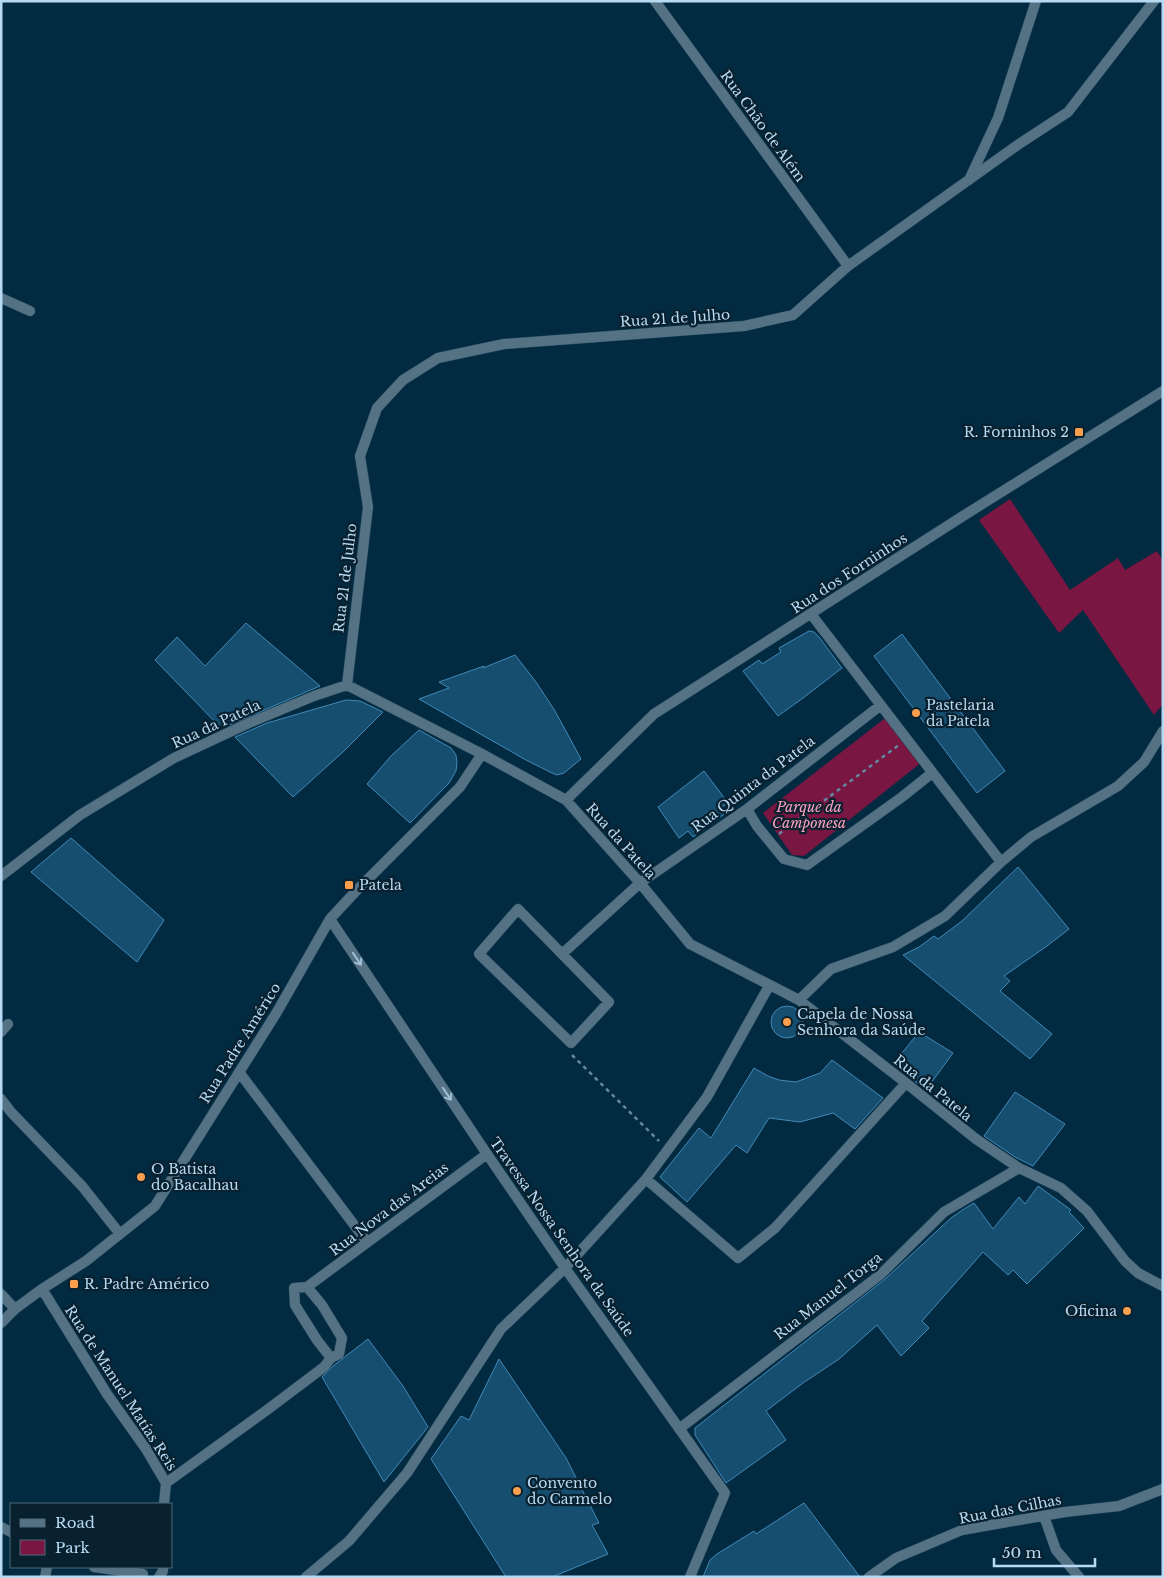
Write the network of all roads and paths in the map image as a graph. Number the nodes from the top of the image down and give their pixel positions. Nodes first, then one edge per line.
1 (655, 1) edge
2 (1036, 1) edge
3 (1154, 1) edge
4 (969, 181) junction
5 (848, 266) junction
6 (1, 298) edge
7 (30, 311) dead end
8 (1163, 391) edge
9 (811, 614) junction
10 (347, 685) junction
11 (881, 705) junction
12 (1163, 731) edge
13 (906, 739) junction
14 (482, 754) junction
15 (932, 773) junction
16 (566, 800) junction
17 (748, 809) junction
18 (770, 841) junction
19 (1001, 862) junction
20 (1, 876) edge
21 (640, 883) junction
22 (330, 918) junction
23 (562, 954) junction
24 (770, 986) junction
25 (798, 1000) junction
26 (572, 1055) dead end
27 (239, 1072) junction
28 (906, 1083) junction
29 (1, 1099) edge
30 (668, 1149) junction
31 (487, 1154) junction
32 (1019, 1168) junction
33 (646, 1179) junction
34 (120, 1234) junction
35 (367, 1242) junction
36 (565, 1268) junction
37 (1163, 1286) edge
38 (307, 1287) junction
39 (42, 1288) junction
40 (1, 1294) edge
41 (14, 1310) junction
42 (1, 1323) edge
43 (331, 1358) junction
44 (679, 1429) junction
45 (166, 1483) junction
46 (1163, 1489) edge
47 (164, 1503) edge
48 (1044, 1516) junction
49 (102, 1568) edge
50 (144, 1573) edge
51 (306, 1577) edge
52 (690, 1577) edge
53 (869, 1577) edge
54 (1079, 1577) edge

1 - 5 street, Rua Chão de Além
2 - 4 street
3 - 4 street, Rua 21 de Julho
4 - 5 street, Rua 21 de Julho
5 - 10 street, Rua 21 de Julho
6 - 7 street
8 - 9 street, Rua dos Forninhos
9 - 11 street
9 - 16 street, Rua dos Forninhos
10 - 14 street, Rua da Patela
10 - 20 street, Rua da Patela
11 - 13 street
11 - 17 street, Rua Quinta da Patela
12 - 19 street
13 - 15 street
13 - 18 path
14 - 16 street, Rua da Patela
14 - 22 street, Rua Padre Américo
15 - 18 street
15 - 19 street
16 - 21 street, Rua da Patela
17 - 18 street
17 - 21 street, Rua Quinta da Patela
19 - 25 street
21 - 23 street, Rua Quinta da Patela
21 - 24 street, Rua da Patela
22 - 27 street, Rua Padre Américo
22 -> 31 street, Travessa Nossa Senhora da Saúde
23 - 23 street
24 - 25 street, Rua da Patela
24 - 30 street
25 - 28 street, Rua da Patela
26 - 30 path
27 - 34 street, Rua Padre Américo
27 - 35 street
28 - 32 street, Rua da Patela
28 - 33 street
29 - 34 street
30 - 33 street
31 - 35 street, Rua Nova das Areias
31 - 36 street, Travessa Nossa Senhora da Saúde
32 - 37 street, Rua da Patela
32 - 44 street, Rua Manuel Torga
33 - 36 street
34 - 39 street, Rua Padre Américo
35 - 38 street, Rua Nova das Areias
36 - 44 street, Travessa Nossa Senhora da Saúde
36 - 51 street
38 - 43 street
38 - 43 street, Rua Nova das Areias
39 - 41 street, Rua Padre Américo
39 - 45 street, Rua de Manuel Matías Reis
40 - 41 street
41 - 42 street, Rua Padre Américo
43 - 45 street
44 - 52 street, Travessa Nossa Senhora da Saúde
45 - 47 street, Rua de Manuel Matías Reis
46 - 48 street, Rua das Cilhas
48 - 53 street, Rua das Cilhas
48 - 54 street
49 - 50 street

